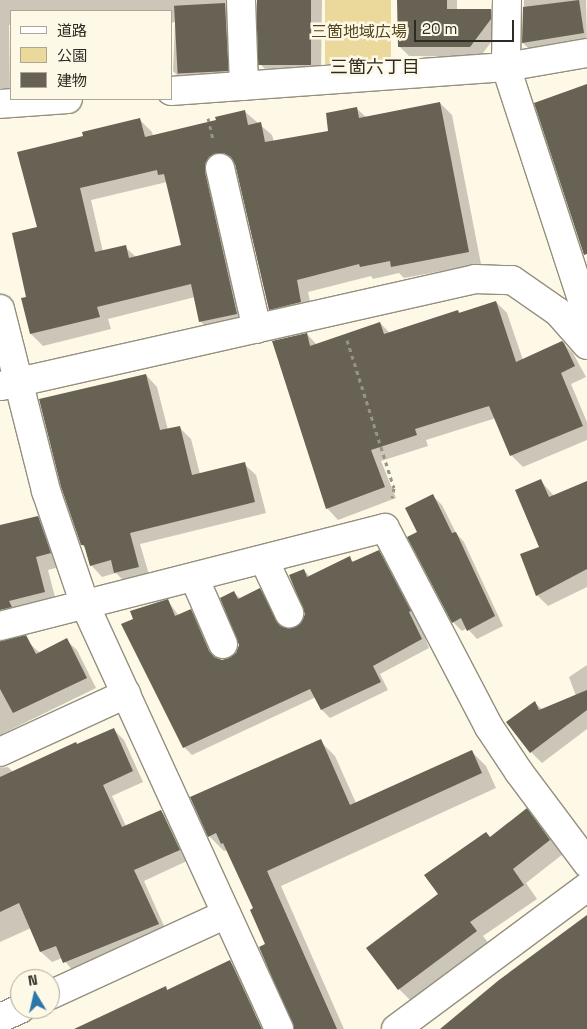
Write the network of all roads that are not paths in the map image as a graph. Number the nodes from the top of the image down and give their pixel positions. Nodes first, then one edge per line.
1 (241, 0) edge
2 (507, 0) edge
3 (587, 53) edge
4 (506, 67) junction
5 (244, 86) junction
6 (172, 91) edge
7 (54, 100) edge
8 (0, 104) edge
9 (220, 168) road end
10 (0, 309) edge
11 (587, 315) edge
12 (257, 329) junction
13 (587, 345) edge
14 (9, 384) edge
15 (264, 560) junction
16 (194, 577) junction
17 (85, 605) junction
18 (289, 613) dead end
19 (0, 626) edge
20 (223, 644) dead end
21 (126, 694) junction
22 (0, 752) edge
23 (587, 863) edge
24 (587, 887) edge
25 (226, 914) junction
26 (60, 990) edge
27 (280, 1029) edge
28 (396, 1029) edge

1 - 5 street
2 - 4 street
3 - 4 street
4 - 5 street
4 - 11 street
5 - 6 street
7 - 8 street
9 - 12 street
10 - 14 street
12 - 13 street
12 - 14 street
14 - 17 street
15 - 16 street
15 - 18 street
15 - 23 street
16 - 17 street
16 - 20 street
17 - 19 street
17 - 21 street
21 - 22 street
21 - 25 street
24 - 28 street
25 - 26 street
25 - 27 street

